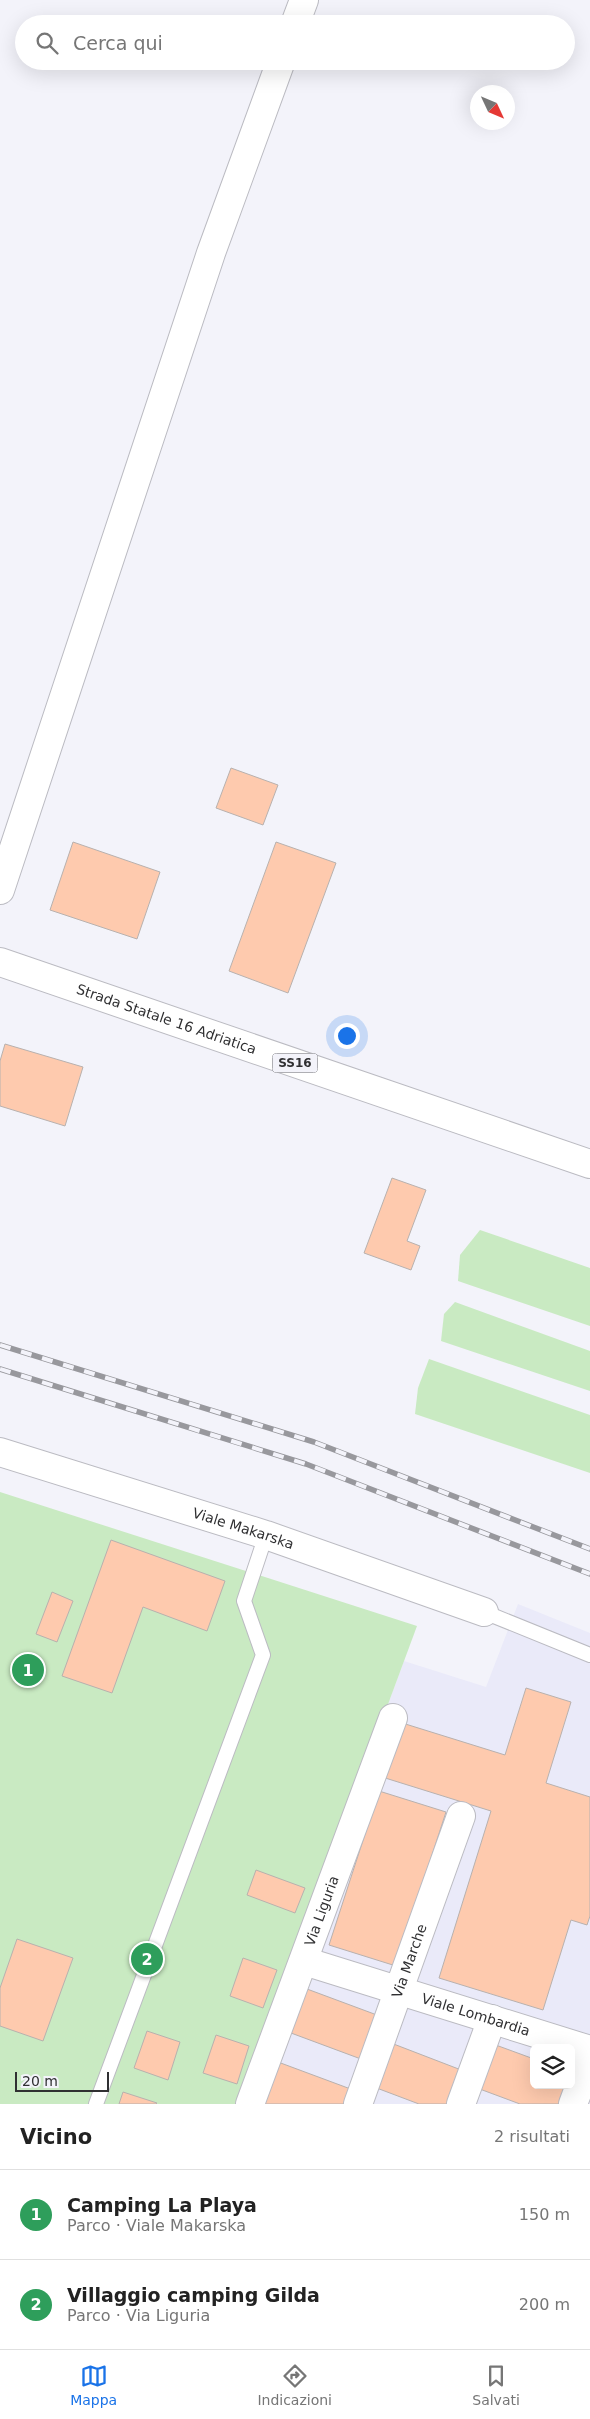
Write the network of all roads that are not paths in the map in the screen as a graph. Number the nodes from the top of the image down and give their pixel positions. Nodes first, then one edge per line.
1 (304, 0) edge
2 (298, 15) edge
3 (278, 70) edge
4 (0, 890) edge
5 (0, 962) edge
6 (590, 1164) edge
7 (0, 1452) edge
8 (266, 1536) junction
9 (484, 1612) joint
10 (590, 1654) edge
11 (392, 1718) dead end
12 (461, 1816) dead end
13 (304, 1961) junction
14 (400, 1991) junction
15 (492, 2019) junction
16 (590, 2050) edge
17 (590, 2058) edge
18 (96, 2104) edge
19 (250, 2104) edge
20 (358, 2104) edge
21 (461, 2104) edge
22 (573, 2104) edge

1 - 2 street
3 - 4 street
5 - 6 street, Strada Statale 16 Adriatica / SS16
7 - 8 street, Viale Makarska
8 - 9 street, Viale Makarska
8 - 18 lane
9 - 10 lane
11 - 13 street, Via Liguria
12 - 14 street, Via Marche
13 - 14 street, Viale Lombardia
13 - 19 street, Via Liguria
14 - 15 street, Viale Lombardia
14 - 20 street, Via Marche
15 - 16 street, Viale Lombardia
15 - 21 street
17 - 22 street

